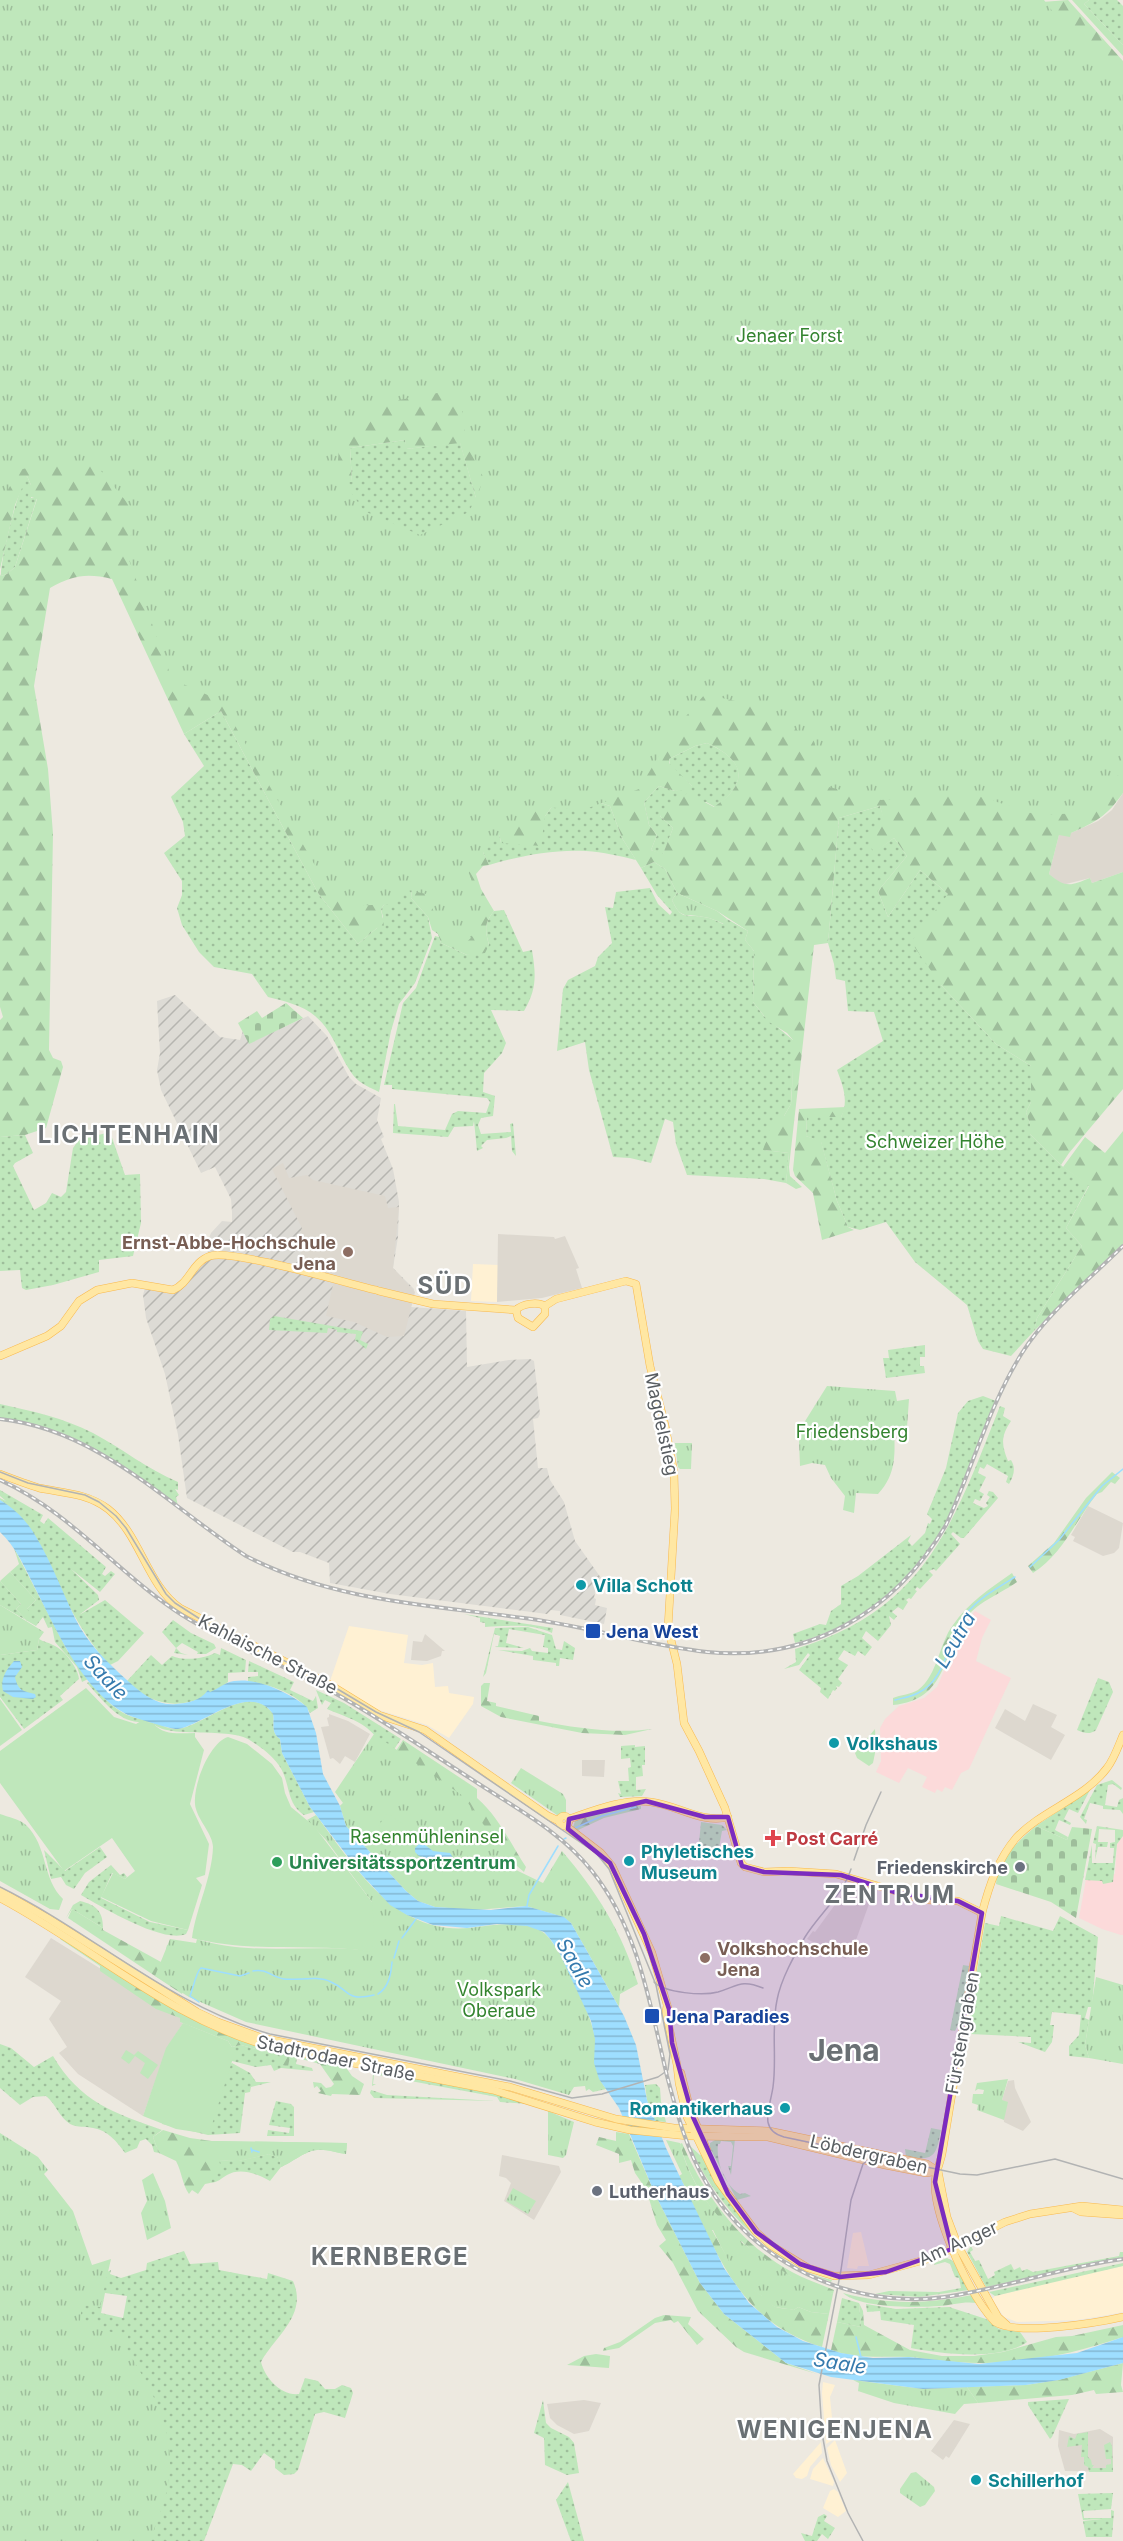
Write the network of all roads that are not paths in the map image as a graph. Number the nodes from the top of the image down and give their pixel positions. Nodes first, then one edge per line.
1 (545, 1306) junction
2 (516, 1310) junction
3 (0, 1356) edge
4 (0, 1474) edge
5 (1123, 1736) edge
6 (724, 1805) junction
7 (728, 1817) junction
8 (714, 1819) junction
9 (567, 1822) junction
10 (0, 1891) edge
11 (0, 1898) edge
12 (982, 1913) junction
13 (617, 2123) junction
14 (662, 2130) junction
15 (697, 2133) junction
16 (683, 2136) junction
17 (701, 2147) junction
18 (938, 2171) junction
19 (728, 2194) junction
20 (1073, 2208) junction
21 (1123, 2210) edge
22 (1123, 2215) edge
23 (955, 2248) junction
24 (1123, 2317) edge

1 - 2 main road
1 - 2 main road
1 - 6 main road, Magdelstieg
2 - 3 main road
4 - 9 main road, Kahlaische Straße
5 - 12 main road, Fürstengraben
6 - 7 main road, Magdelstieg
6 - 8 main road
7 - 8 main road
7 - 12 main road, Magdelstieg
8 - 9 main road
9 - 15 main road
10 - 13 main road, Stadtrodaer Straße
11 - 13 main road, Stadtrodaer Straße
12 - 18 main road, Fürstengraben
13 - 14 main road, Stadtrodaer Straße
14 - 15 main road, Stadtrodaer Straße
14 - 16 main road, Stadtrodaer Straße
15 - 16 main road
15 - 17 main road
15 - 18 main road, Löbdergraben
15 - 19 main road
16 - 17 main road, Stadtrodaer Straße
17 - 19 main road
18 - 23 main road, Fürstengraben
19 - 23 main road, Am Anger
20 - 21 main road, Am Anger
20 - 22 main road, Am Anger
20 - 23 main road, Am Anger
23 - 24 main road, Fürstengraben

